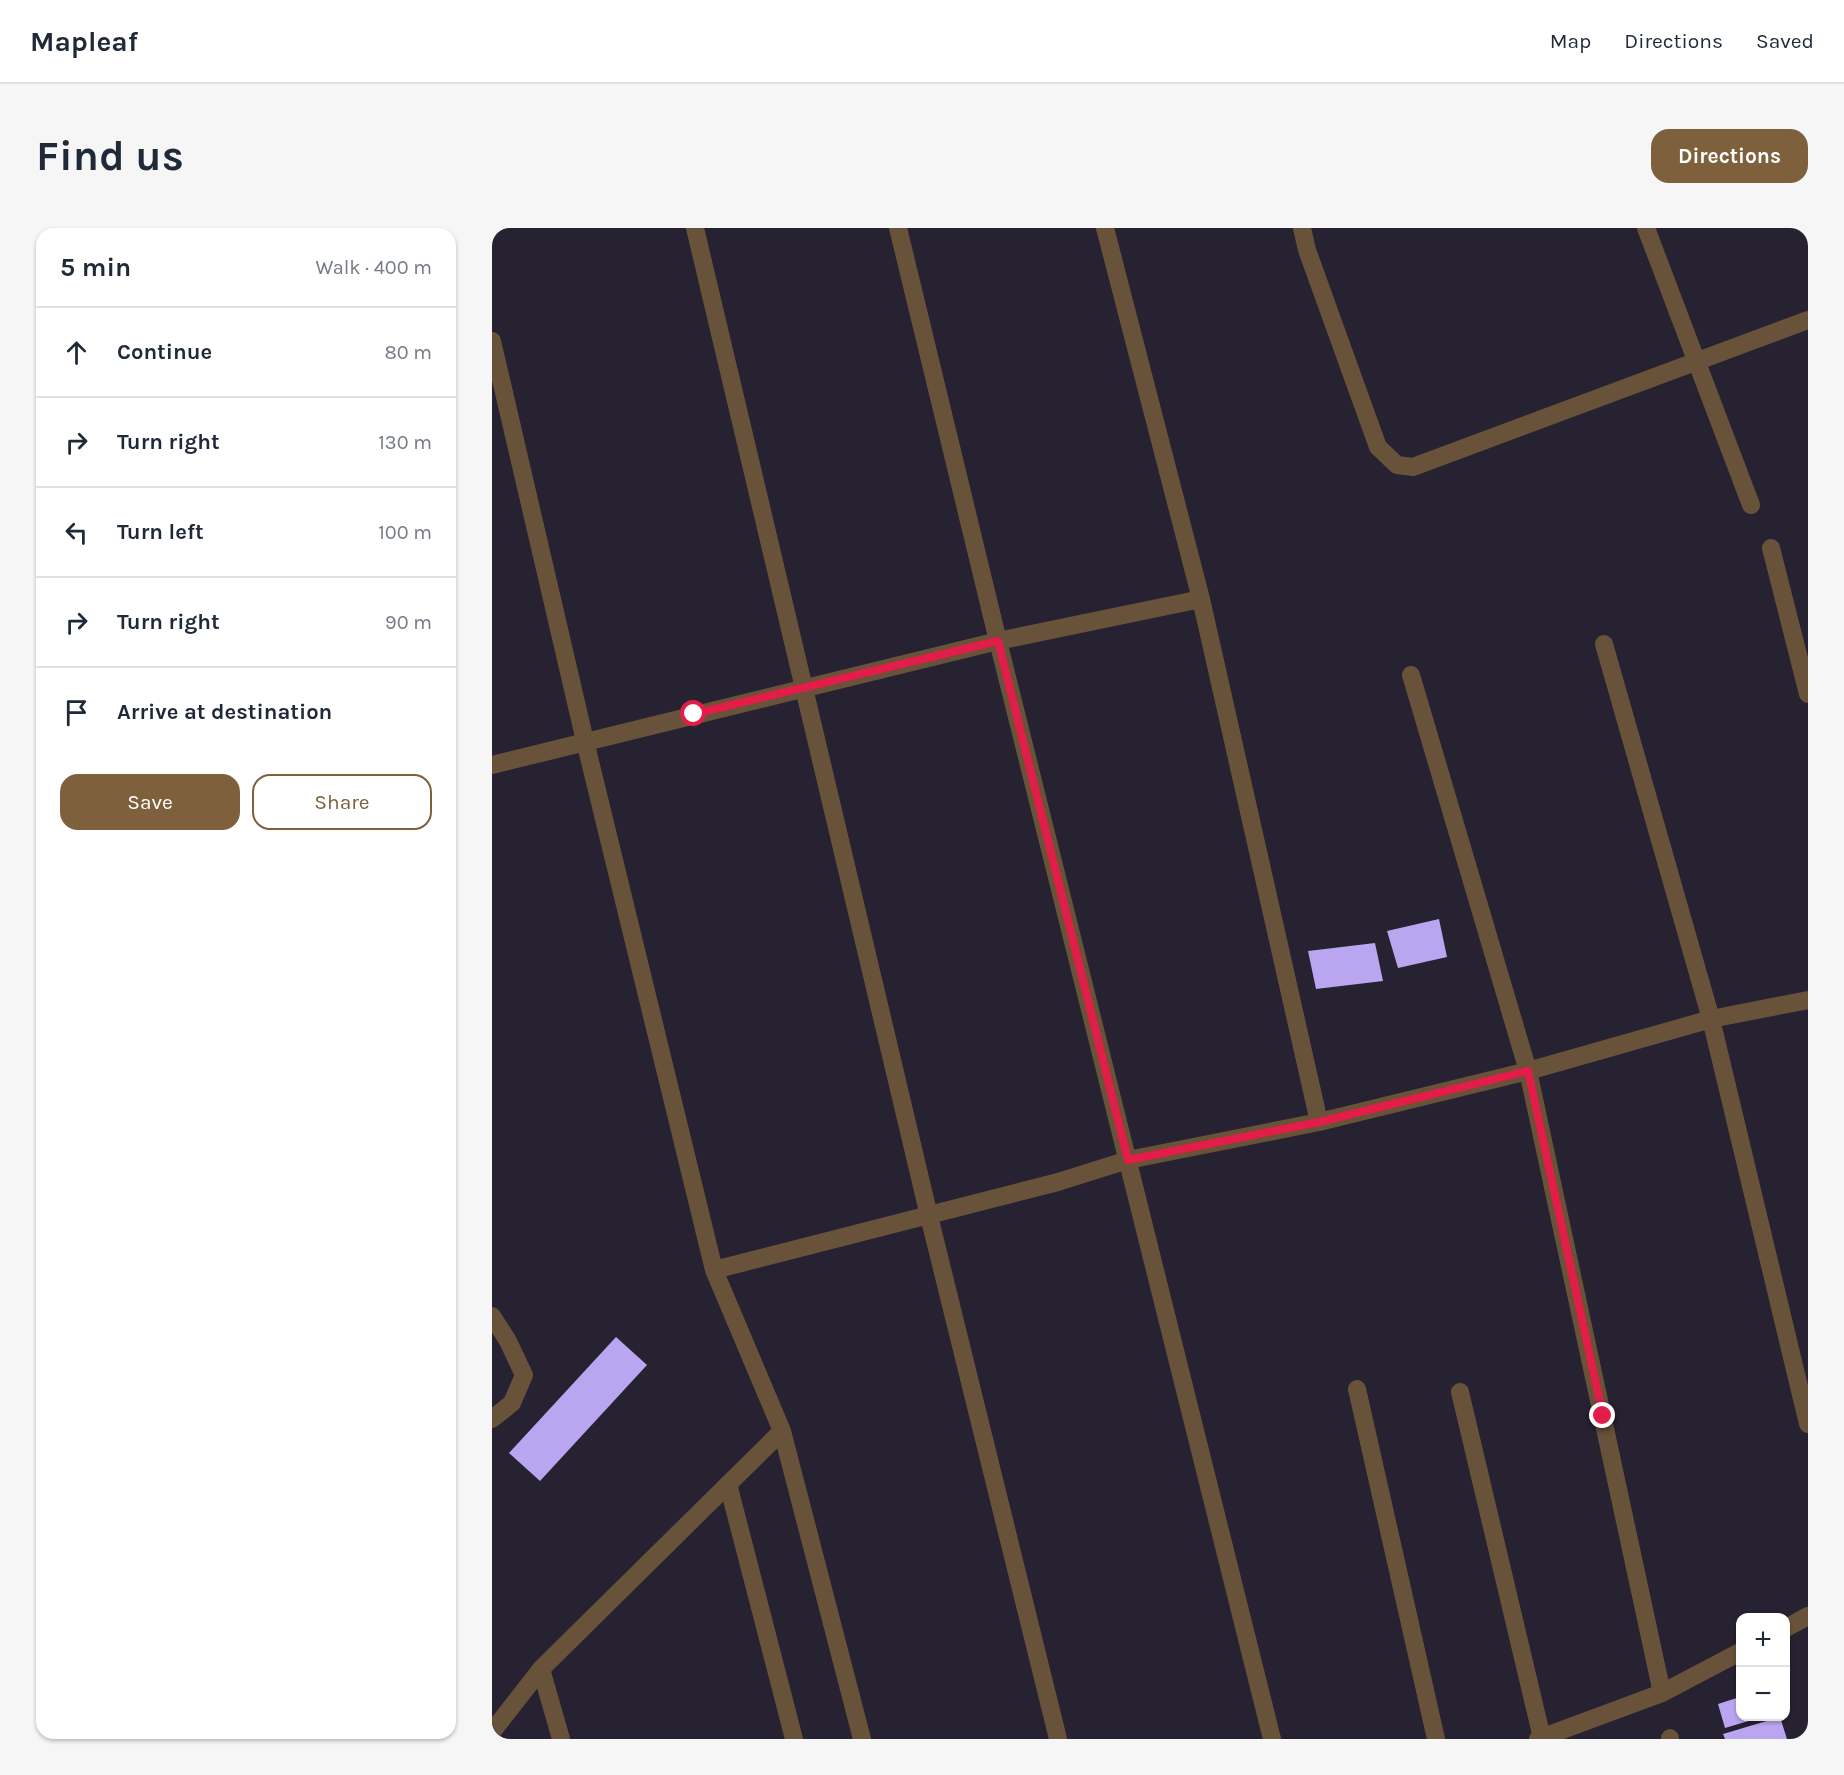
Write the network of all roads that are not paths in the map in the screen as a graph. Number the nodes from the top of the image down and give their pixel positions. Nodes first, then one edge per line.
1 (695, 228) edge
2 (898, 228) edge
3 (1105, 228) edge
4 (1302, 228) edge
5 (1646, 228) edge
6 (1808, 320) edge
7 (492, 341) edge
8 (1696, 363) junction
9 (1750, 505) dead end
10 (1771, 548) dead end
11 (1201, 600) junction
12 (998, 641) junction
13 (1604, 644) dead end
14 (1411, 675) dead end
15 (802, 687) junction
16 (1808, 694) edge
17 (585, 741) junction
18 (492, 765) edge
19 (1808, 1000) edge
20 (1712, 1019) junction
21 (1528, 1071) junction
22 (1319, 1122) junction
23 (1128, 1160) junction
24 (929, 1216) junction
25 (714, 1270) junction
26 (492, 1316) edge
27 (1357, 1389) dead end
28 (1460, 1392) dead end
29 (492, 1419) edge
30 (1808, 1424) edge
31 (782, 1431) junction
32 (728, 1484) junction
33 (1808, 1616) edge
34 (1790, 1625) edge
35 (1736, 1654) edge
36 (541, 1669) junction
37 (1662, 1693) junction
38 (492, 1732) edge
39 (1540, 1738) edge
40 (561, 1739) edge
41 (794, 1739) edge
42 (862, 1739) edge
43 (1058, 1739) edge
44 (1272, 1739) edge
45 (1436, 1739) edge

1 - 15 street
2 - 12 street
3 - 11 street
4 - 8 street
5 - 8 street
6 - 8 street
7 - 17 street
8 - 9 street
10 - 16 street
11 - 12 street
11 - 22 street
12 - 15 street
12 - 23 street
13 - 20 street
14 - 21 street
15 - 17 street
15 - 24 street
17 - 18 street
17 - 25 street
19 - 20 street
20 - 21 street
20 - 30 street
21 - 22 street
21 - 37 street
22 - 23 street
23 - 24 street
23 - 44 street
24 - 25 street
24 - 43 street
25 - 31 street
26 - 29 street
27 - 45 street
28 - 39 street
31 - 32 street
31 - 42 street
32 - 36 street
32 - 41 street
33 - 34 street
35 - 37 street
36 - 38 street
36 - 40 street
37 - 39 street

